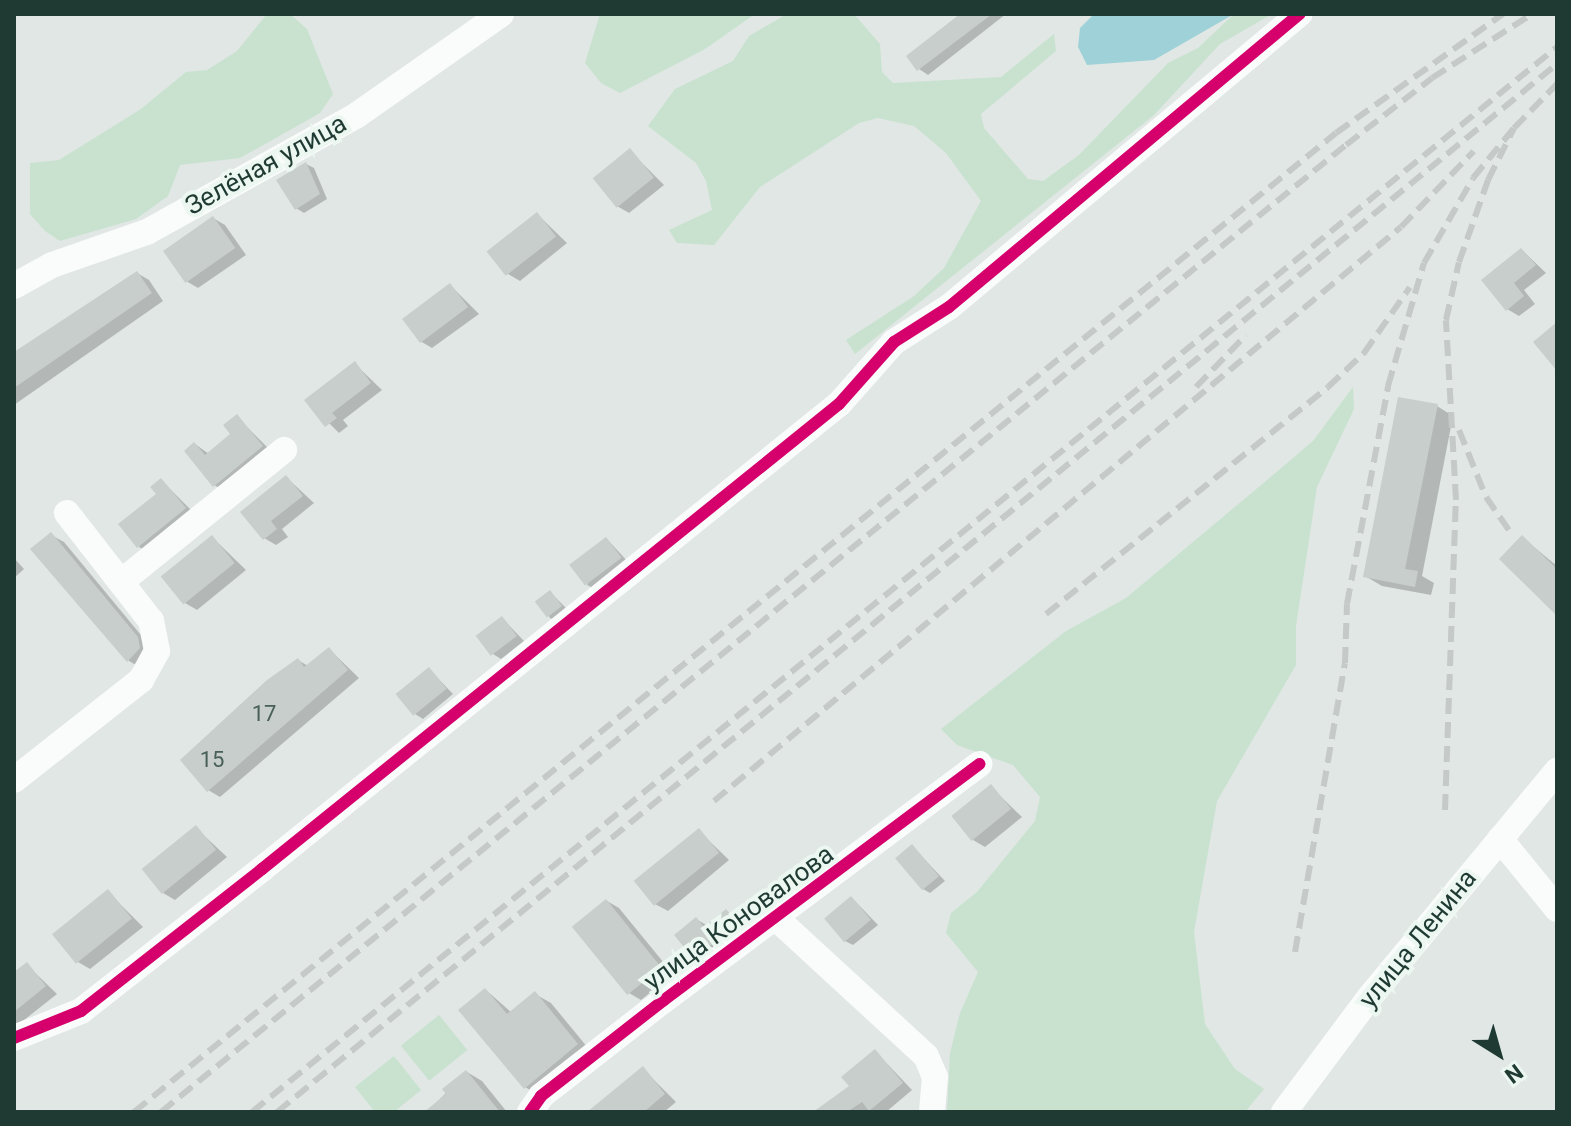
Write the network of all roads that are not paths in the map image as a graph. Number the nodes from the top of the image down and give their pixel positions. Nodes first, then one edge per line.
1 (501, 14) edge
2 (1300, 14) edge
3 (14, 286) edge
4 (284, 450) dead end
5 (67, 513) dead end
6 (121, 582) junction
7 (979, 764) dead end
8 (1557, 771) edge
9 (14, 780) edge
10 (1500, 839) junction
11 (1557, 909) edge
12 (777, 919) junction
13 (14, 1038) edge
14 (530, 1112) edge
15 (932, 1112) edge
16 (1284, 1112) edge

1 - 3 street, Зелёная улица
2 - 13 street
4 - 6 street
5 - 6 street
6 - 9 street
7 - 12 street, улица Коновалова
8 - 10 street, улица Ленина
10 - 11 street
10 - 16 street, улица Ленина
12 - 14 street, улица Коновалова
12 - 15 street

